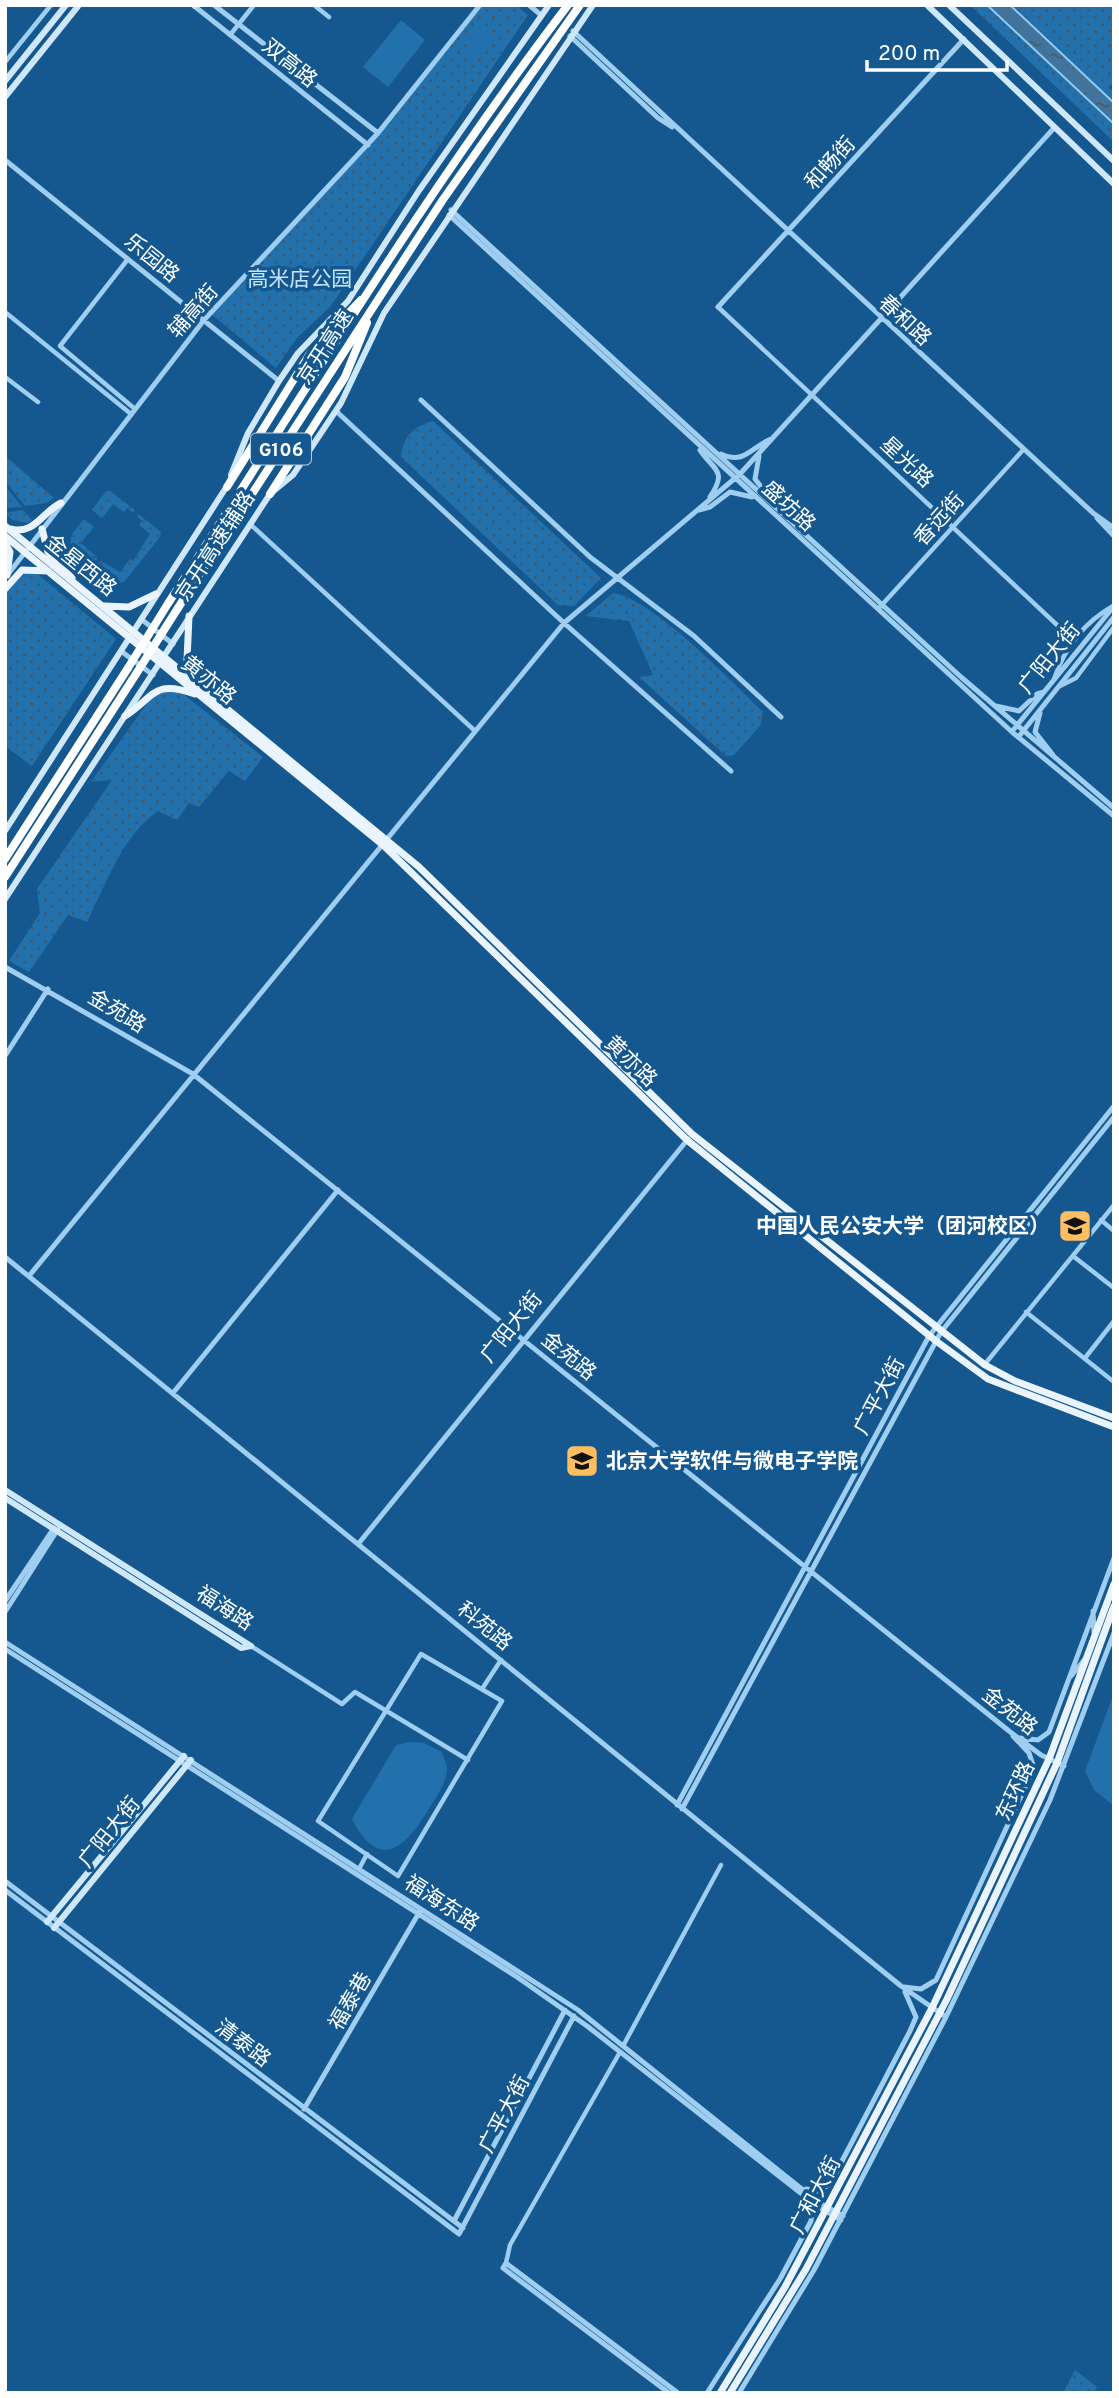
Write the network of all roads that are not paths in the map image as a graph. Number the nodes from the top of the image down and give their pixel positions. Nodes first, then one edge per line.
1 (51, 5) edge
2 (66, 5) edge
3 (79, 5) edge
4 (214, 5) edge
5 (254, 5) edge
6 (314, 5) edge
7 (480, 5) edge
8 (529, 5) edge
9 (549, 5) edge
10 (568, 5) edge
11 (580, 5) edge
12 (593, 5) edge
13 (927, 5) edge
14 (949, 5) edge
15 (194, 6) edge
16 (541, 15) junction
17 (329, 18) dead end
18 (238, 25) junction
19 (572, 34) junction
20 (230, 35) junction
21 (964, 39) junction
22 (5, 62) edge
23 (5, 81) edge
24 (5, 97) edge
25 (1066, 116) junction
26 (1054, 128) junction
27 (378, 133) junction
28 (368, 145) junction
29 (5, 160) edge
30 (1114, 160) edge
31 (1114, 184) edge
32 (450, 212) junction
33 (787, 233) junction
34 (128, 260) junction
35 (379, 287) junction
36 (718, 307) joint
37 (5, 312) edge
38 (880, 318) junction
39 (204, 320) junction
40 (5, 377) edge
41 (279, 381) junction
42 (812, 395) junction
43 (421, 400) dead end
44 (38, 402) dead end
45 (133, 411) junction
46 (336, 411) junction
47 (774, 438) junction
48 (695, 441) junction
49 (711, 448) junction
50 (764, 449) junction
51 (1023, 450) junction
52 (738, 477) junction
53 (227, 487) junction
54 (270, 494) junction
55 (761, 502) junction
56 (61, 503) junction
57 (705, 504) junction
58 (776, 508) junction
59 (695, 511) junction
60 (1093, 513) junction
61 (250, 524) junction
62 (953, 527) junction
63 (1114, 528) edge
64 (42, 529) junction
65 (6, 530) edge
66 (1114, 536) edge
67 (5, 543) edge
68 (27, 549) junction
69 (48, 571) junction
70 (6, 577) edge
71 (615, 578) junction
72 (74, 581) junction
73 (5, 589) edge
74 (156, 594) junction
75 (104, 606) junction
76 (1114, 606) edge
77 (880, 607) junction
78 (189, 617) junction
79 (1114, 617) edge
80 (141, 619) junction
81 (564, 623) junction
82 (1114, 627) edge
83 (132, 634) junction
84 (1073, 640) junction
85 (173, 644) junction
86 (121, 651) junction
87 (163, 659) junction
88 (132, 671) junction
89 (153, 675) junction
90 (194, 680) junction
91 (1053, 682) junction
92 (1059, 687) junction
93 (1044, 692) junction
94 (202, 696) junction
95 (992, 704) junction
96 (1043, 706) junction
97 (125, 716) junction
98 (781, 717) dead end
99 (1014, 729) junction
100 (474, 730) junction
101 (1020, 735) junction
102 (1056, 761) junction
103 (731, 771) dead end
104 (1114, 808) edge
105 (1114, 816) edge
106 (5, 831) edge
107 (385, 842) junction
108 (5, 859) edge
109 (5, 877) edge
110 (5, 899) edge
111 (5, 967) edge
112 (48, 989) junction
113 (5, 1056) edge
114 (194, 1074) junction
115 (1114, 1106) edge
116 (1114, 1117) edge
117 (690, 1137) junction
118 (338, 1190) junction
119 (1114, 1205) edge
120 (1101, 1220) junction
121 (1114, 1231) edge
122 (1073, 1255) junction
123 (5, 1257) edge
124 (29, 1276) junction
125 (1113, 1288) edge
126 (1026, 1312) junction
127 (1114, 1321) edge
128 (938, 1329) junction
129 (932, 1338) junction
130 (524, 1340) junction
131 (1084, 1358) junction
132 (985, 1365) junction
133 (1114, 1382) edge
134 (173, 1393) junction
135 (1114, 1418) edge
136 (1114, 1427) edge
137 (5, 1490) edge
138 (5, 1498) edge
139 (60, 1524) junction
140 (55, 1531) junction
141 (359, 1543) junction
142 (1114, 1558) edge
143 (808, 1569) junction
144 (1114, 1584) edge
145 (5, 1601) edge
146 (1114, 1606) edge
147 (1093, 1608) junction
148 (5, 1612) edge
149 (1114, 1633) edge
150 (1094, 1637) junction
151 (5, 1642) edge
152 (251, 1646) junction
153 (5, 1649) edge
154 (1087, 1656) junction
155 (501, 1659) junction
156 (1097, 1680) junction
157 (1067, 1681) junction
158 (482, 1689) junction
159 (1077, 1708) junction
160 (386, 1710) junction
161 (1009, 1731) junction
162 (1018, 1738) junction
163 (185, 1760) junction
164 (468, 1760) junction
165 (1057, 1763) junction
166 (1034, 1769) junction
167 (1034, 1791) junction
168 (680, 1807) junction
169 (368, 1854) junction
170 (1025, 1854) junction
171 (721, 1865) dead end
172 (359, 1869) junction
173 (1008, 1871) junction
174 (5, 1881) edge
175 (5, 1890) edge
176 (996, 1897) junction
177 (970, 1904) junction
178 (420, 1911) junction
179 (49, 1919) junction
180 (991, 1924) junction
181 (57, 1925) junction
182 (968, 1930) junction
183 (962, 1944) junction
184 (944, 1961) junction
185 (901, 1986) junction
186 (568, 2004) junction
187 (932, 2008) junction
188 (578, 2010) junction
189 (565, 2011) junction
190 (943, 2015) junction
191 (573, 2017) junction
192 (916, 2018) junction
193 (916, 2038) junction
194 (621, 2049) junction
195 (304, 2109) junction
196 (866, 2134) junction
197 (845, 2156) junction
198 (785, 2179) junction
199 (812, 2212) junction
200 (835, 2214) junction
201 (453, 2224) junction
202 (461, 2231) joint
203 (810, 2243) junction
204 (506, 2263) junction
205 (767, 2320) junction
206 (744, 2338) junction
207 (669, 2393) edge
208 (678, 2393) edge
209 (707, 2393) edge
210 (720, 2393) edge
211 (730, 2393) edge
212 (739, 2393) edge

1 - 22 street
2 - 23 main road
3 - 24 main road
4 - 18 street, 双高路
5 - 18 street
6 - 17 street
7 - 27 street, 辅高街
8 - 16 street
9 - 16 main road, 京开高速辅路
10 - 35 highway, 京开高速 / G106
11 - 35 highway, 京开高速 / G106
12 - 19 main road, 京开高速辅路
13 - 21 main road
14 - 25 main road
15 - 20 street, 双高路
16 - 41 main road, 京开高速辅路
18 - 20 street
18 - 27 street, 双高路
19 - 32 main road, 京开高速辅路
19 - 33 street, 春和路
20 - 28 street, 双高路
21 - 26 main road
21 - 33 street, 和畅街
25 - 26 main road
25 - 30 main road
26 - 31 main road
26 - 38 street
27 - 28 street, 辅高街
28 - 39 street, 辅高街
29 - 34 street, 乐园路
32 - 46 main road, 京开高速辅路
32 - 48 street, 盛坊路
32 - 49 street, 盛坊路
33 - 36 street, 和畅街
33 - 38 street, 春和路
34 - 39 street, 乐园路
34 - 45 street
35 - 53 highway
35 - 54 highway
35 - 88 highway, 京开高速 / G106, bridge
35 - 88 highway, 京开高速 / G106, bridge
36 - 42 street, 星光路
37 - 45 street
38 - 42 street
38 - 51 street, 春和路
39 - 41 street, 乐园路
39 - 45 street, 辅高街
40 - 44 street
41 - 53 main road, 京开高速辅路
42 - 47 street
42 - 62 street, 星光路
43 - 71 street
45 - 56 street, 辅高街
46 - 54 main road, 京开高速辅路
46 - 81 street
47 - 49 street
47 - 50 street
48 - 52 street, 盛坊路
48 - 57 street
49 - 52 street, 盛坊路
50 - 52 street
50 - 58 street
51 - 60 street, 春和路
51 - 62 street, 香远街
52 - 55 street, 盛坊路
52 - 57 street
52 - 58 street, 盛坊路
53 - 74 main road, 京开高速辅路
54 - 61 main road, 京开高速辅路
55 - 59 street
55 - 77 street, 盛坊路
56 - 64 street, 辅高街
56 - 65 main road
57 - 59 street
58 - 77 street, 盛坊路
59 - 71 street
60 - 63 street, 春和路
60 - 66 street
61 - 78 main road, 京开高速辅路
61 - 100 street
62 - 77 street, 香远街
62 - 84 street, 星光路
64 - 68 street, 辅高街
64 - 72 main road
65 - 68 main road, 金星西路
67 - 70 main road
68 - 69 main road, 金星西路
68 - 70 street, 辅高街
68 - 72 main road, 金星西路
69 - 73 main road
69 - 83 main road, 金星西路
71 - 81 street
71 - 98 street
72 - 75 main road, 金星西路
74 - 75 main road
74 - 80 main road, 京开高速辅路
75 - 83 main road, 金星西路
76 - 84 street
76 - 91 street, 广阳大街
77 - 95 street, 盛坊路
77 - 99 street, 盛坊路
78 - 85 main road, 京开高速辅路
78 - 90 main road
79 - 92 street, 广阳大街
80 - 83 main road, 京开高速辅路
80 - 85 street
81 - 100 street
81 - 103 street
82 - 92 street
83 - 86 main road, 京开高速辅路
83 - 87 main road
84 - 91 street
85 - 87 main road, 京开高速辅路
86 - 89 street
86 - 106 main road, 京开高速辅路
87 - 89 main road, 京开高速辅路
87 - 90 main road, 黄亦路
87 - 94 main road, 黄亦路
88 - 108 highway, G106
88 - 109 highway, G106
89 - 97 main road, 京开高速辅路
90 - 107 main road, 黄亦路
91 - 93 street, 广阳大街
92 - 96 street, 广阳大街
93 - 95 street
93 - 99 street, 广阳大街
94 - 97 main road
94 - 107 main road, 黄亦路
95 - 99 street, 盛坊路
96 - 101 street, 广阳大街
96 - 102 street
97 - 110 main road, 京开高速辅路
99 - 101 street, 盛坊路
100 - 107 street
101 - 102 street, 盛坊路
101 - 105 street, 盛坊路
102 - 104 street, 盛坊路
107 - 114 street
107 - 117 main road, 黄亦路
111 - 112 street, 金苑路
112 - 113 street
112 - 114 street, 金苑路
114 - 118 street, 金苑路
114 - 124 street
115 - 128 street, 广平大街
116 - 128 street, 广平大街
117 - 128 main road, 黄亦路
117 - 129 main road, 黄亦路
117 - 130 street, 广阳大街
118 - 130 street, 金苑路
118 - 134 street
119 - 120 street
120 - 121 street
120 - 122 street
122 - 125 street
122 - 126 street
123 - 124 street, 科苑路
124 - 134 street, 科苑路
126 - 131 street
126 - 132 street
127 - 131 street
128 - 129 street, 广平大街
128 - 132 main road, 黄亦路
129 - 136 main road, 黄亦路
129 - 143 street, 广平大街
130 - 141 street, 广阳大街
130 - 143 street, 金苑路
131 - 133 street
132 - 135 main road, 黄亦路
134 - 141 street, 科苑路
137 - 139 main road, 福海路
138 - 140 main road, 福海路
139 - 140 street
139 - 152 main road, 福海路
140 - 145 street
140 - 148 street
140 - 152 main road, 福海路
141 - 155 street, 科苑路
142 - 147 street
143 - 161 street, 金苑路
143 - 168 street, 广平大街
144 - 150 main road, 东环路
146 - 159 main road, 东环路
147 - 150 street
147 - 157 street
149 - 156 street
150 - 154 main road, 东环路
151 - 163 street, 福海东路
152 - 160 street
153 - 163 street, 福海东路
154 - 157 street
154 - 165 main road, 东环路
155 - 158 street
155 - 168 street, 科苑路
156 - 159 street
156 - 165 street
157 - 162 street
158 - 160 street
158 - 164 street
159 - 165 main road, 东环路
160 - 164 street
160 - 169 street
161 - 162 street, 金苑路
161 - 166 street
162 - 165 street, 金苑路
163 - 172 street, 福海东路
163 - 178 street, 福海东路
163 - 179 main road, 广阳大街
163 - 181 main road, 广阳大街
164 - 169 street
165 - 167 main road, 东环路
165 - 170 street
165 - 173 main road, 东环路
166 - 167 street
166 - 177 street
167 - 182 main road, 东环路
168 - 185 street, 科苑路
169 - 172 street
170 - 173 street
170 - 180 street
171 - 194 street
172 - 178 street, 福海东路
173 - 176 main road, 东环路
174 - 179 street, 清泰路
175 - 179 street, 清泰路
176 - 180 street
176 - 190 main road, 东环路
177 - 182 street
177 - 184 street
178 - 186 street, 福海东路
178 - 189 street, 福海东路
178 - 195 street, 福泰巷
179 - 181 street, 清泰路
180 - 190 street
181 - 195 street, 清泰路
181 - 201 street, 清泰路
182 - 183 main road, 东环路
183 - 184 street
183 - 187 main road, 东环路
184 - 185 street
185 - 187 street, 科苑路
185 - 192 street
186 - 188 street, 福海东路
186 - 189 street, 广平大街
187 - 190 street, 科苑路
187 - 193 main road, 广和大街
188 - 191 street, 广平大街
188 - 194 street, 福海东路
189 - 191 street, 福海东路
189 - 201 street, 广平大街
190 - 200 main road, 广和大街
191 - 194 street, 福海东路
191 - 202 street, 广平大街
192 - 193 street
192 - 197 street
193 - 196 main road, 广和大街
194 - 198 street, 福海东路
194 - 204 street
195 - 201 street, 清泰路
196 - 197 street
196 - 200 main road, 广和大街
197 - 198 street
198 - 199 street
198 - 200 street, 福海东路
199 - 203 street
199 - 206 street
200 - 203 main road, 广和大街
200 - 211 main road, 广和大街
200 - 212 street
201 - 202 street, 清泰路
203 - 205 main road, 广和大街
204 - 207 street
204 - 208 street
205 - 206 street
205 - 210 main road, 广和大街
206 - 209 street

